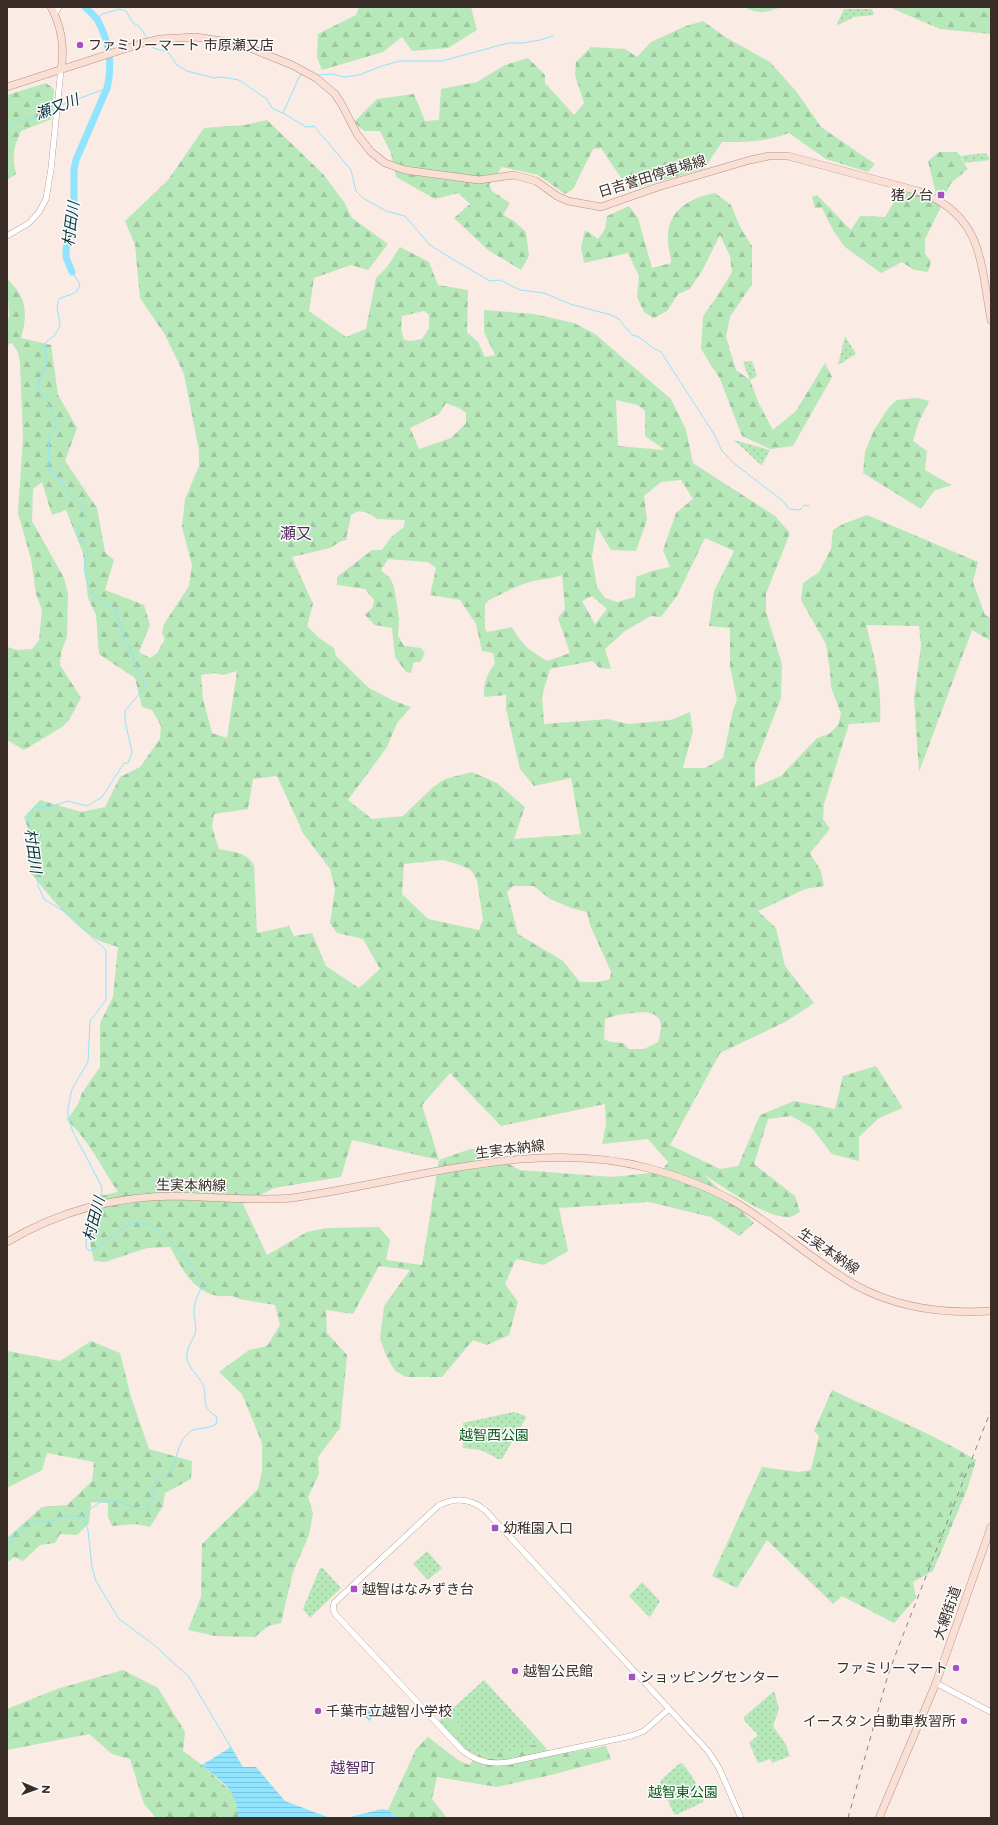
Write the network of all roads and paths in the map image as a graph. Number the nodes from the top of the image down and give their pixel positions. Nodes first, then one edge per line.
1 (59, 7) edge
2 (53, 10) edge
3 (61, 69) junction
4 (7, 87) edge
5 (7, 236) edge
6 (991, 320) edge
7 (7, 1242) edge
8 (991, 1311) edge
9 (991, 1527) edge
10 (936, 1683) junction
11 (669, 1709) junction
12 (991, 1712) edge
13 (741, 1818) edge
14 (879, 1818) edge

1 - 2 street
2 - 3 main road
3 - 4 main road, 日吉誉田停車場線
3 - 5 street
3 - 6 main road, 日吉誉田停車場線
7 - 8 main road, 生実本納線
9 - 10 main road, 大網街道
10 - 12 street
10 - 14 main road, 大網街道
11 - 11 street
11 - 13 street

